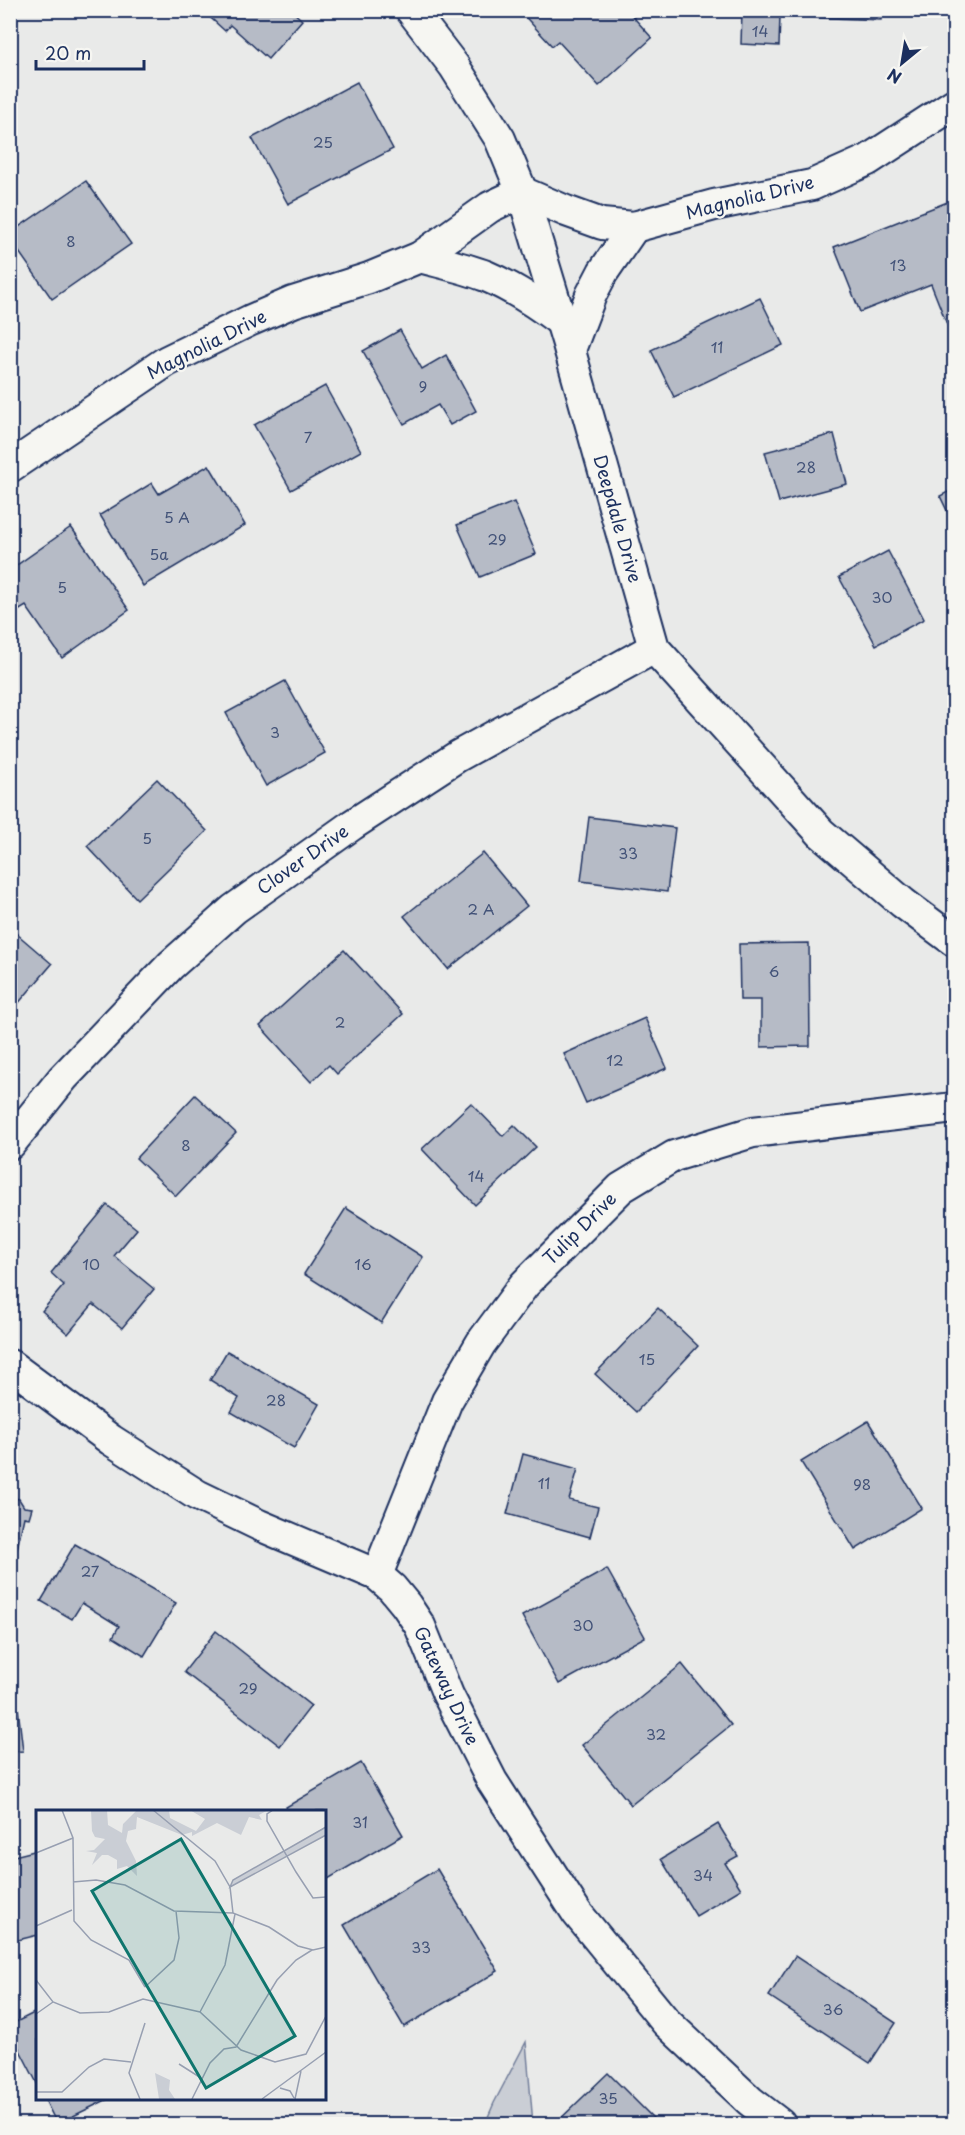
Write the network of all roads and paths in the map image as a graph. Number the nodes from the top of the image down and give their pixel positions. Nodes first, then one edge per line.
1 (411, 10) edge
2 (954, 104) edge
3 (522, 192) junction
4 (634, 227) junction
5 (420, 257) junction
6 (561, 322) junction
7 (570, 350) junction
8 (10, 467) edge
9 (654, 648) junction
10 (954, 941) edge
11 (954, 1108) edge
12 (10, 1144) edge
13 (10, 1365) edge
14 (377, 1575) junction
15 (780, 2124) edge

1 - 3 street, Deepdale Drive
2 - 4 street, Magnolia Drive
3 - 4 street, Magnolia Drive
3 - 5 street, Magnolia Drive
3 - 6 street, Deepdale Drive
4 - 7 street
5 - 6 street
5 - 8 street, Magnolia Drive
6 - 7 street, Deepdale Drive
7 - 9 street, Deepdale Drive
9 - 10 street, Deepdale Drive
9 - 12 street, Clover Drive
11 - 14 street, Tulip Drive
13 - 14 street, Gateway Drive
14 - 15 street, Gateway Drive

